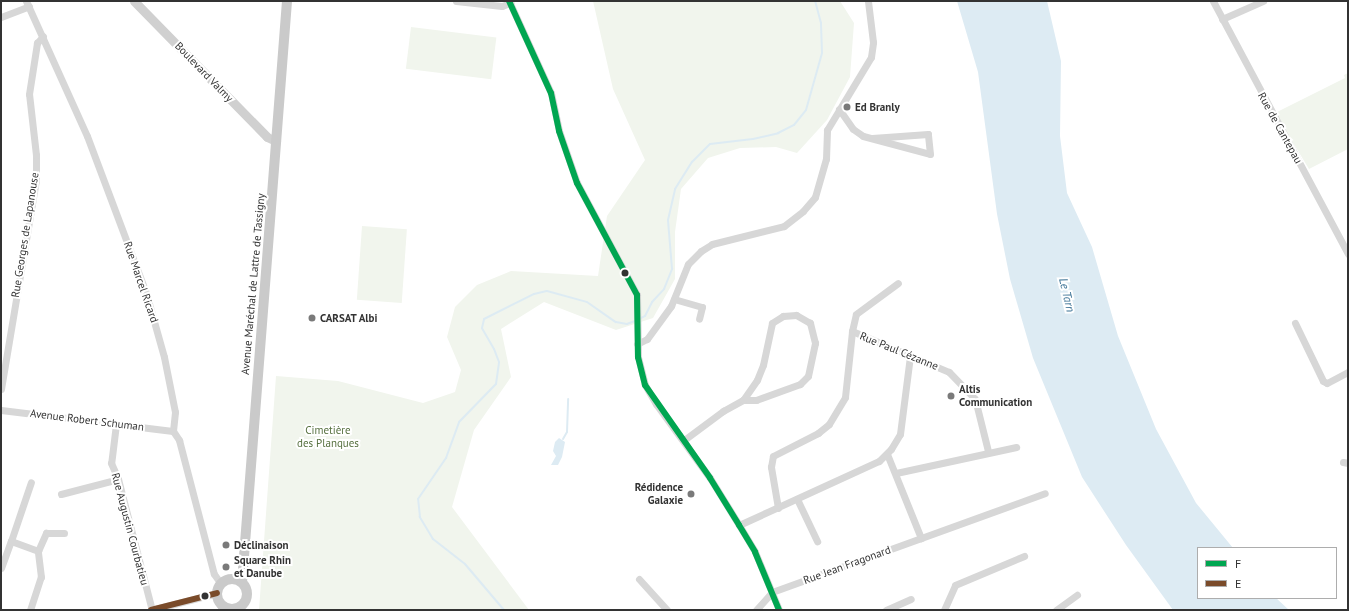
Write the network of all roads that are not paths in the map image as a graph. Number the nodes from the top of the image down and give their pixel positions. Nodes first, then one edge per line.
1 (134, 1) edge
2 (288, 1) edge
3 (456, 1) edge
4 (868, 1) edge
5 (1213, 1) edge
6 (1263, 1) edge
7 (510, 2) edge
8 (27, 3) edge
9 (1, 17) edge
10 (1222, 19) junction
11 (43, 36) junction
12 (839, 109) junction
13 (872, 138) junction
14 (276, 141) junction
15 (1348, 254) edge
16 (898, 283) dead end
17 (674, 299) junction
18 (699, 319) dead end
19 (1295, 323) dead end
20 (852, 331) junction
21 (638, 344) junction
22 (910, 356) junction
23 (1348, 372) edge
24 (1, 389) edge
25 (743, 400) junction
26 (1, 410) edge
27 (116, 424) junction
28 (173, 431) junction
29 (684, 440) junction
30 (1016, 447) dead end
31 (988, 451) junction
32 (887, 454) junction
33 (896, 472) junction
34 (118, 479) junction
35 (31, 482) dead end
36 (1045, 492) dead end
37 (61, 494) dead end
38 (797, 499) junction
39 (778, 508) junction
40 (739, 525) junction
41 (64, 532) dead end
42 (921, 538) junction
43 (11, 541) junction
44 (817, 541) dead end
45 (38, 551) junction
46 (1024, 556) dead end
47 (1, 568) edge
48 (640, 579) dead end
49 (228, 584) junction
50 (772, 592) junction
51 (1077, 595) dead end
52 (911, 599) dead end
53 (243, 607) edge
54 (226, 608) edge
55 (30, 610) edge
56 (152, 610) edge
57 (667, 610) edge
58 (756, 610) edge
59 (779, 610) edge
60 (886, 610) edge
61 (944, 610) edge
62 (1056, 610) edge

1 - 14 main road, Boulevard Valmy
2 - 14 main road, Avenue Maréchal de Lattre de Tassigny
3 - 7 street
4 - 12 street
5 - 10 street, Rue de Cantepau
6 - 10 street
7 - 21 street
8 - 9 street
8 - 11 street, Rue Marcel Ricard
10 - 15 street, Rue de Cantepau
11 - 24 street, Rue Georges de Lapanouse
11 - 28 street, Rue Marcel Ricard
12 - 13 street
12 - 17 street
13 - 13 street
14 - 49 main road, Avenue Maréchal de Lattre de Tassigny
16 - 20 street
17 - 18 street
17 - 21 street
19 - 23 street
20 - 22 street, Rue Paul Cézanne
20 - 39 street, Rue Paul Cézanne
21 - 29 street
22 - 31 street, Rue Paul Cézanne
22 - 32 street
25 - 25 street
25 - 29 street
26 - 27 street, Avenue Robert Schuman
27 - 28 street, Avenue Robert Schuman
27 - 34 street, Rue Augustin Courbatieu
28 - 49 street
29 - 40 street
30 - 31 street
31 - 33 street
32 - 33 street
32 - 38 street
33 - 42 street
34 - 37 street
34 - 56 street, Rue Augustin Courbatieu
35 - 43 street
36 - 42 street, Rue Jean Fragonard
38 - 39 street
38 - 44 street
39 - 40 street
40 - 50 street
41 - 45 street
42 - 50 street, Rue Jean Fragonard
43 - 45 street
43 - 47 street
45 - 55 street
46 - 61 street
48 - 57 street
49 - 53 main road
49 - 54 main road
49 - 56 street
50 - 58 street
50 - 59 street
51 - 62 street
52 - 60 street
53 - 54 main road

